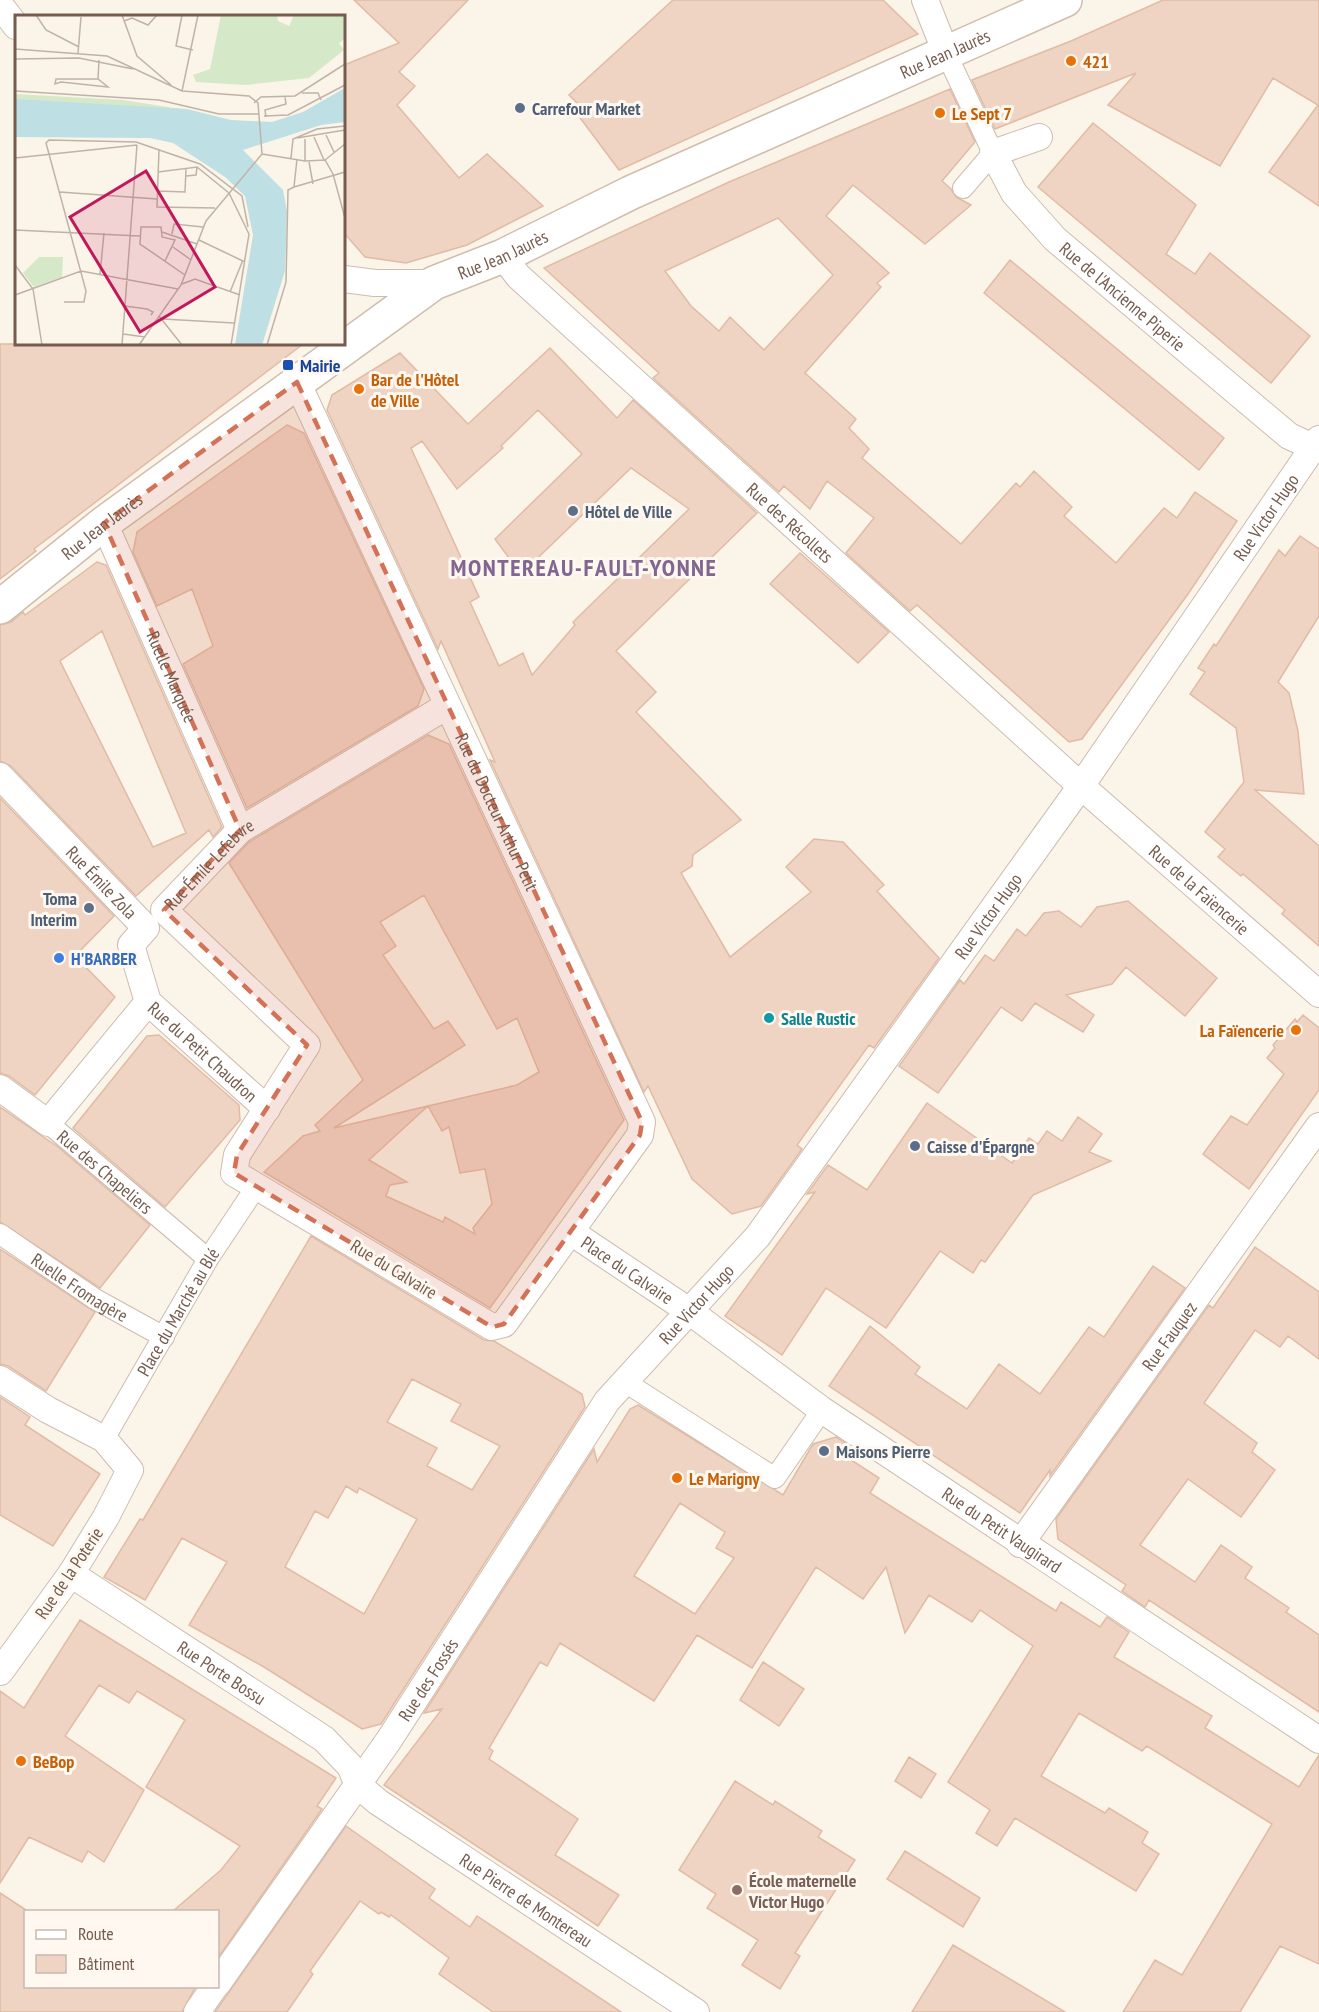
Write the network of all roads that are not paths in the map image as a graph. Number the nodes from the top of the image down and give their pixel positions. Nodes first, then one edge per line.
1 (925, 0) edge
2 (1065, 0) edge
3 (0, 5) edge
4 (15, 25) edge
5 (946, 53) junction
6 (1039, 137) dead end
7 (993, 153) junction
8 (963, 188) dead end
9 (502, 256) junction
10 (345, 279) edge
11 (434, 283) junction
12 (297, 382) junction
13 (1316, 443) edge
14 (104, 523) junction
15 (0, 607) edge
16 (447, 706) junction
17 (0, 776) edge
18 (1081, 786) junction
19 (240, 830) junction
20 (155, 919) junction
21 (1319, 994) edge
22 (148, 1002) junction
23 (0, 1088) edge
24 (267, 1109) junction
25 (48, 1123) junction
26 (1319, 1126) edge
27 (256, 1187) junction
28 (571, 1232) junction
29 (0, 1234) edge
30 (208, 1259) junction
31 (525, 1297) joint
32 (689, 1311) junction
33 (164, 1337) junction
34 (629, 1377) junction
35 (0, 1379) edge
36 (822, 1410) junction
37 (104, 1439) junction
38 (1020, 1544) junction
39 (71, 1574) junction
40 (1, 1670) edge
41 (1319, 1740) edge
42 (358, 1785) junction
43 (219, 1981) edge
44 (214, 1988) edge
45 (197, 2012) edge
46 (696, 2012) edge

1 - 5 street
2 - 5 main road, Rue Jean Jaurès
3 - 4 street
5 - 7 street
5 - 9 main road, Rue Jean Jaurès
6 - 7 street
7 - 8 street
7 - 13 street, Rue de l'Ancienne Piperie
9 - 11 main road, Rue Jean Jaurès
9 - 18 street, Rue des Récollets
10 - 11 street
11 - 12 main road, Rue Jean Jaurès
12 - 14 main road, Rue Jean Jaurès
12 - 16 street, Rue du Docteur Arthur Petit
13 - 18 street, Rue Victor Hugo
14 - 15 main road, Rue Jean Jaurès
14 - 19 street, Ruelle Marquée
16 - 19 street, Rue Émile Lefebvre
16 - 28 street, Rue du Docteur Arthur Petit
17 - 20 street, Rue Émile Zola
18 - 21 street, Rue de la Faïencerie
18 - 32 street, Rue Victor Hugo
19 - 20 street, Rue Émile Lefebvre
20 - 22 street, Rue Émile Zola
20 - 24 street, Rue Émile Lefebvre
22 - 24 street, Rue du Petit Chaudron
22 - 25 street, Rue du Petit Chaudron
23 - 25 street, Rue des Chapeliers
24 - 27 street, Rue du Calvaire
25 - 30 street, Rue des Chapeliers
26 - 38 street, Rue Fauquez
27 - 30 street, Place du Marché au Blé
27 - 31 street, Rue du Calvaire
28 - 31 street, Place du Calvaire
28 - 32 street, Place du Calvaire
29 - 33 street, Ruelle Fromagère
30 - 33 street, Place du Marché au Blé
32 - 34 street, Rue Victor Hugo
32 - 36 street, Rue du Petit Vaugirard
33 - 37 street, Place du Marché au Blé
34 - 36 street
34 - 42 street, Rue des Fossés
35 - 37 street
36 - 38 street, Rue du Petit Vaugirard
37 - 39 street, Rue de la Poterie
38 - 41 street, Rue du Petit Vaugirard
39 - 40 street, Rue de la Poterie
39 - 42 street, Rue Porte Bossu
42 - 43 street, Rue des Fossés
42 - 46 street, Rue Pierre de Montereau
44 - 45 street, Rue des Fossés

